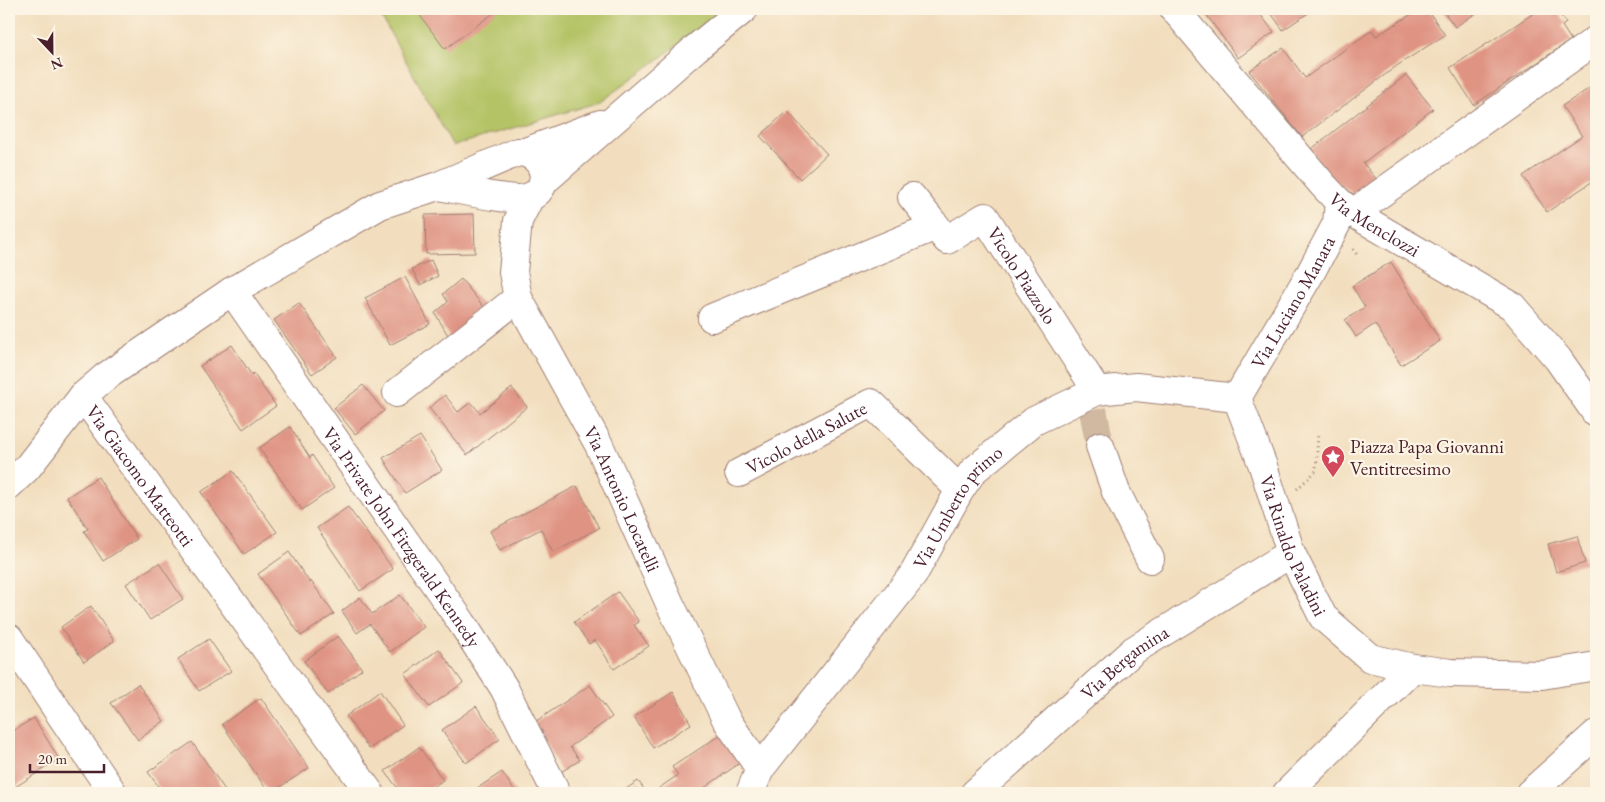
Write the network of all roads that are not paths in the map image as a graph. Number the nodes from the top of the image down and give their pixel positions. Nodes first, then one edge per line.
1 (744, 9) edge
2 (1174, 9) edge
3 (1596, 40) edge
4 (616, 118) junction
5 (525, 152) junction
6 (498, 160) joint
7 (438, 186) junction
8 (526, 192) junction
9 (912, 197) dead end
10 (1346, 207) junction
11 (936, 226) junction
12 (232, 291) junction
13 (518, 298) junction
14 (712, 318) dead end
15 (397, 393) dead end
16 (83, 396) junction
17 (1237, 398) junction
18 (1094, 399) junction
19 (1596, 413) edge
20 (1100, 446) tunnel mouth
21 (739, 473) dead end
22 (9, 484) edge
23 (960, 490) junction
24 (1291, 553) junction
25 (1150, 559) dead end
26 (9, 638) edge
27 (1413, 668) junction
28 (1596, 671) edge
29 (1596, 734) edge
30 (755, 781) edge
31 (113, 793) edge
32 (370, 793) edge
33 (555, 793) edge
34 (976, 793) edge
35 (1287, 793) edge
36 (1530, 793) edge

1 - 4 street, Via Antonio Locatelli
2 - 10 street, Via Menclozzi
3 - 10 street
4 - 5 street, Via Antonio Locatelli
4 - 8 street, Via Antonio Locatelli
5 - 6 street, Via Antonio Locatelli
5 - 8 street
6 - 7 street, Via Giacomo Matteotti
7 - 8 street, Via Giacomo Matteotti
7 - 12 street, Via Giacomo Matteotti
8 - 13 street, Via Antonio Locatelli
9 - 11 street, Vicolo Piazzolo
10 - 17 street, Via Luciano Manara
10 - 19 street, Via Menclozzi
11 - 14 street
11 - 18 street, Vicolo Piazzolo
12 - 16 street, Via Giacomo Matteotti
12 - 33 street, Via Private John Fitzgerald Kennedy
13 - 15 street
13 - 30 street, Via Antonio Locatelli
16 - 22 street
16 - 32 street, Via Giacomo Matteotti
17 - 18 street, Via Umberto primo
17 - 24 street, Via Rinaldo Paladini
18 - 23 street, Via Umberto primo
20 - 25 street
21 - 23 street, Vicolo della Salute
23 - 30 street, Via Umberto primo
24 - 27 street, Via Rinaldo Paladini
24 - 34 street, Via Bergamina
26 - 31 street
27 - 28 street, Via Rinaldo Paladini
27 - 35 street
29 - 36 street

